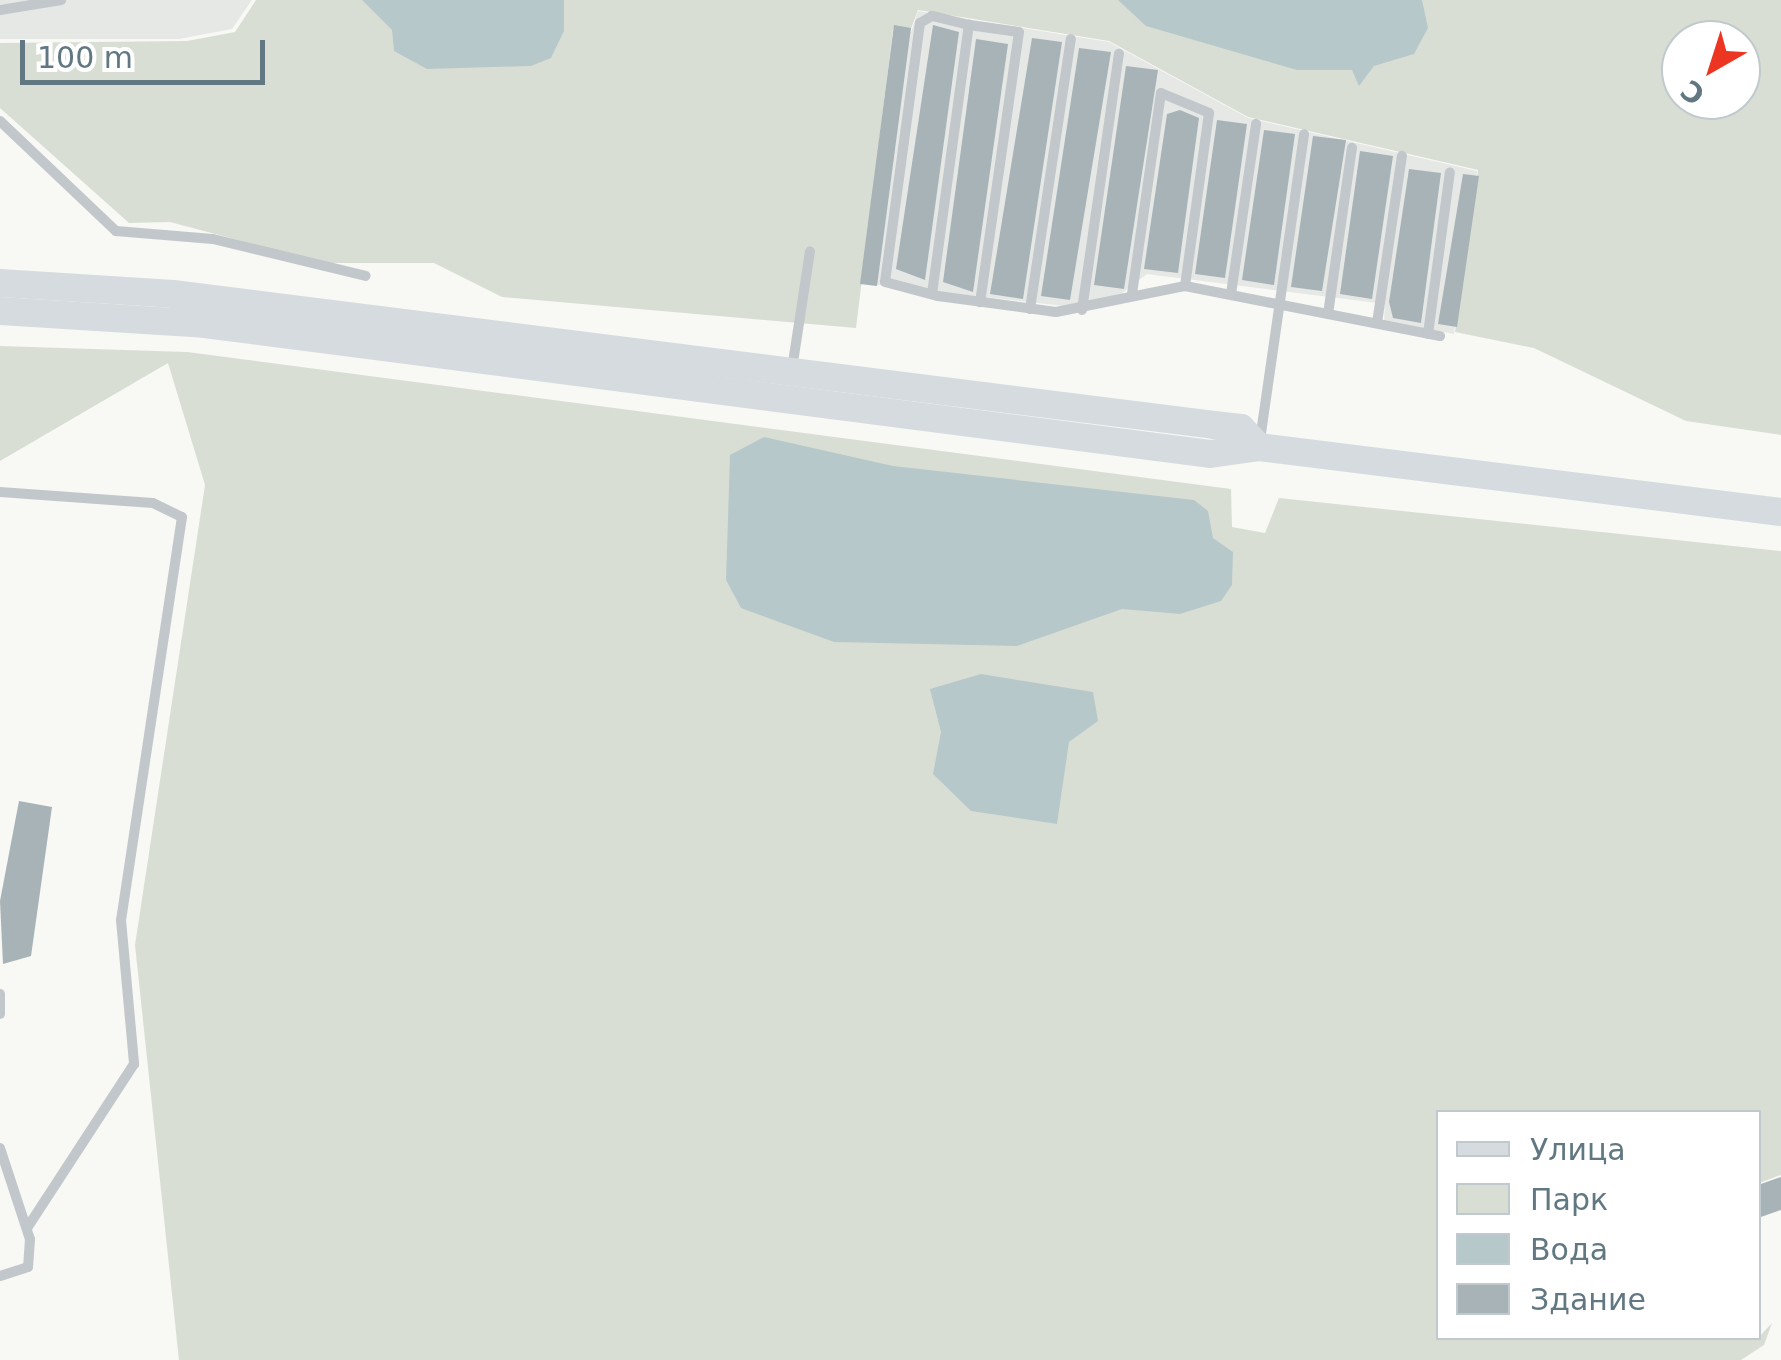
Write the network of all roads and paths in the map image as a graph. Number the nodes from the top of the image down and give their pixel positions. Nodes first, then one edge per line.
1 (62, 0) edge
2 (0, 10) edge
3 (969, 25) junction
4 (1072, 39) dead end
5 (1118, 54) dead end
6 (0, 121) edge
7 (1256, 124) dead end
8 (1304, 134) dead end
9 (1352, 148) dead end
10 (1402, 156) dead end
11 (1450, 172) dead end
12 (810, 251) dead end
13 (366, 276) dead end
14 (0, 284) edge
15 (1186, 286) junction
16 (932, 294) junction
17 (1132, 294) junction
18 (1231, 294) junction
19 (980, 302) junction
20 (1280, 304) junction
21 (1030, 309) junction
22 (1082, 310) junction
23 (0, 311) edge
24 (1328, 314) junction
25 (1377, 324) junction
26 (1428, 334) junction
27 (1440, 336) dead end
28 (791, 374) junction
29 (1259, 446) junction
30 (0, 492) edge
31 (1781, 512) edge
32 (0, 994) edge
33 (0, 1014) edge
34 (0, 1148) edge
35 (27, 1228) junction
36 (0, 1276) edge

1 - 2 lane
3 - 16 lane
3 - 16 lane
3 - 19 lane
4 - 21 lane
5 - 22 lane
6 - 13 lane
7 - 18 lane
8 - 20 lane
9 - 24 lane
10 - 25 lane
11 - 26 lane
12 - 28 lane
14 - 28 street
15 - 17 lane
15 - 17 lane
15 - 18 lane
16 - 19 lane
17 - 22 lane
18 - 20 lane
19 - 21 lane
20 - 24 lane
20 - 29 lane
21 - 22 lane
23 - 29 street
24 - 25 lane
25 - 26 lane
26 - 27 lane
28 - 29 street
29 - 31 street
30 - 35 lane
32 - 33 lane
34 - 35 lane
35 - 36 lane

